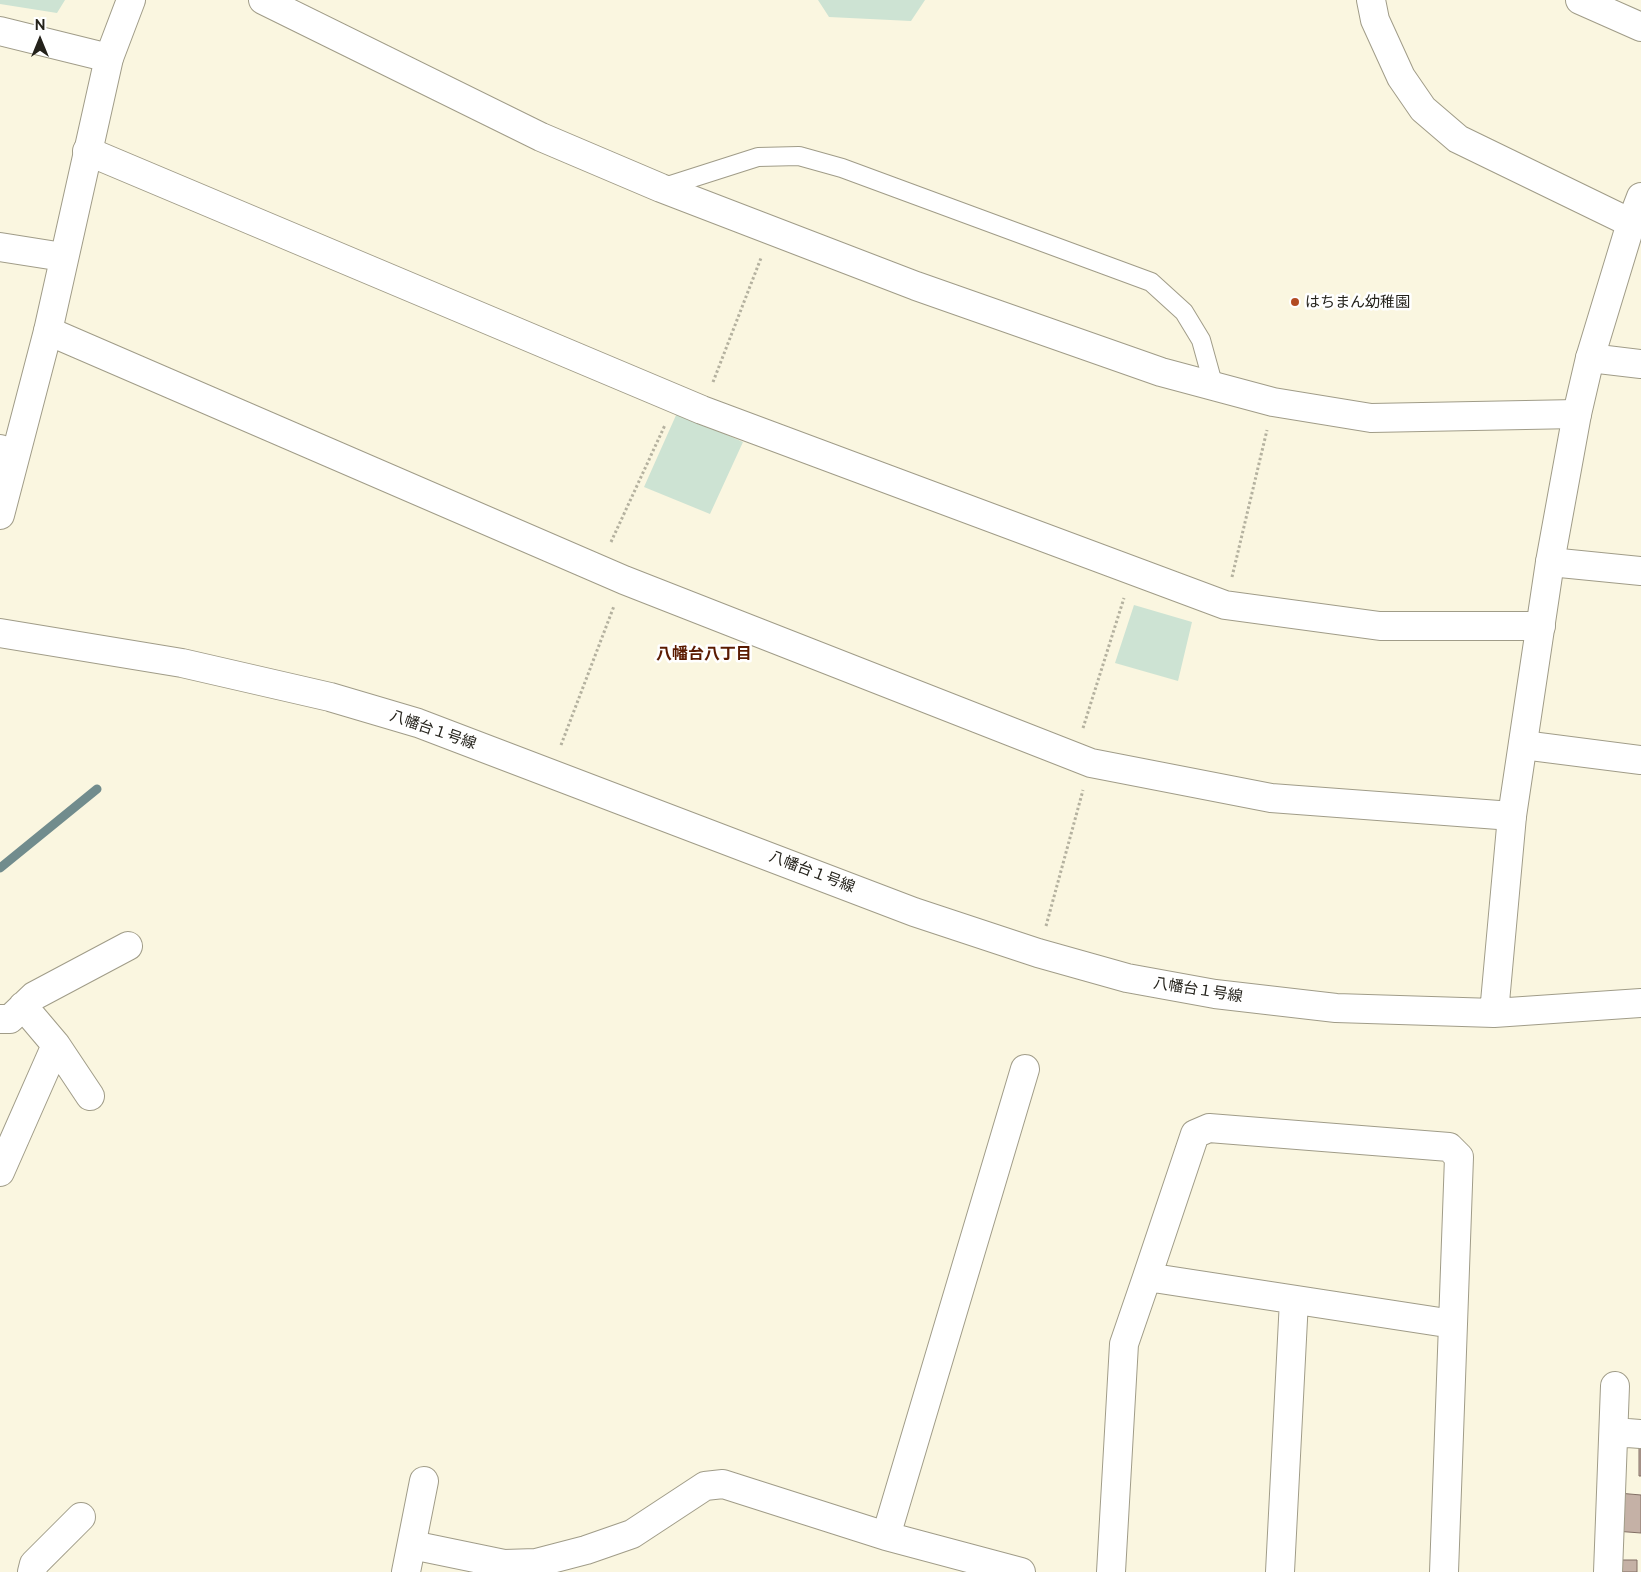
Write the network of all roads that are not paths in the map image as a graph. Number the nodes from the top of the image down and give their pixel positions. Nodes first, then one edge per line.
1 (131, 0) edge
2 (263, 0) edge
3 (1370, 0) edge
4 (1580, 0) edge
5 (1641, 27) edge
6 (0, 31) edge
7 (109, 58) junction
8 (87, 151) junction
9 (661, 188) junction
10 (1641, 197) edge
11 (1631, 223) junction
12 (0, 247) edge
13 (63, 258) junction
14 (48, 331) junction
15 (1590, 358) junction
16 (1641, 364) edge
17 (1214, 387) junction
18 (1577, 414) junction
19 (7, 451) edge
20 (0, 515) edge
21 (1550, 562) junction
22 (1641, 571) edge
23 (1541, 626) junction
24 (0, 633) edge
25 (1523, 745) junction
26 (1641, 760) edge
27 (1512, 816) junction
28 (128, 946) dead end
29 (1641, 1004) edge
30 (23, 1006) junction
31 (1494, 1013) junction
32 (0, 1019) edge
33 (56, 1045) junction
34 (1025, 1069) dead end
35 (90, 1096) dead end
36 (0, 1172) edge
37 (1147, 1277) junction
38 (1294, 1300) junction
39 (1453, 1324) junction
40 (1615, 1386) dead end
41 (1614, 1432) junction
42 (1641, 1434) edge
43 (424, 1481) dead end
44 (81, 1517) dead end
45 (886, 1536) junction
46 (412, 1545) junction
47 (32, 1572) edge
48 (406, 1572) edge
49 (1021, 1572) edge
50 (1111, 1572) edge
51 (1280, 1572) edge
52 (1444, 1572) edge
53 (1608, 1572) edge

1 - 7 street
2 - 9 street
3 - 11 street
4 - 5 street
6 - 7 street
7 - 8 street
8 - 13 street
8 - 23 street
9 - 17 street
9 - 17 lane
10 - 11 street
11 - 15 street
12 - 13 street
13 - 14 street
14 - 19 street
14 - 27 street
15 - 16 street
15 - 18 street
17 - 18 street
18 - 21 street
19 - 20 street
21 - 22 street
21 - 23 street
23 - 25 street
24 - 31 street, 八幡台１号線
25 - 26 street
25 - 27 street
27 - 31 street
28 - 30 street
29 - 31 street, 八幡台１号線
30 - 32 street
30 - 33 street
33 - 35 street
33 - 36 street
34 - 45 street
37 - 38 street
37 - 39 street
37 - 50 street
38 - 39 street
38 - 51 street
39 - 52 street
40 - 41 street
41 - 42 street
41 - 53 street
43 - 46 street
44 - 47 street
45 - 46 street
45 - 49 street
46 - 48 street

